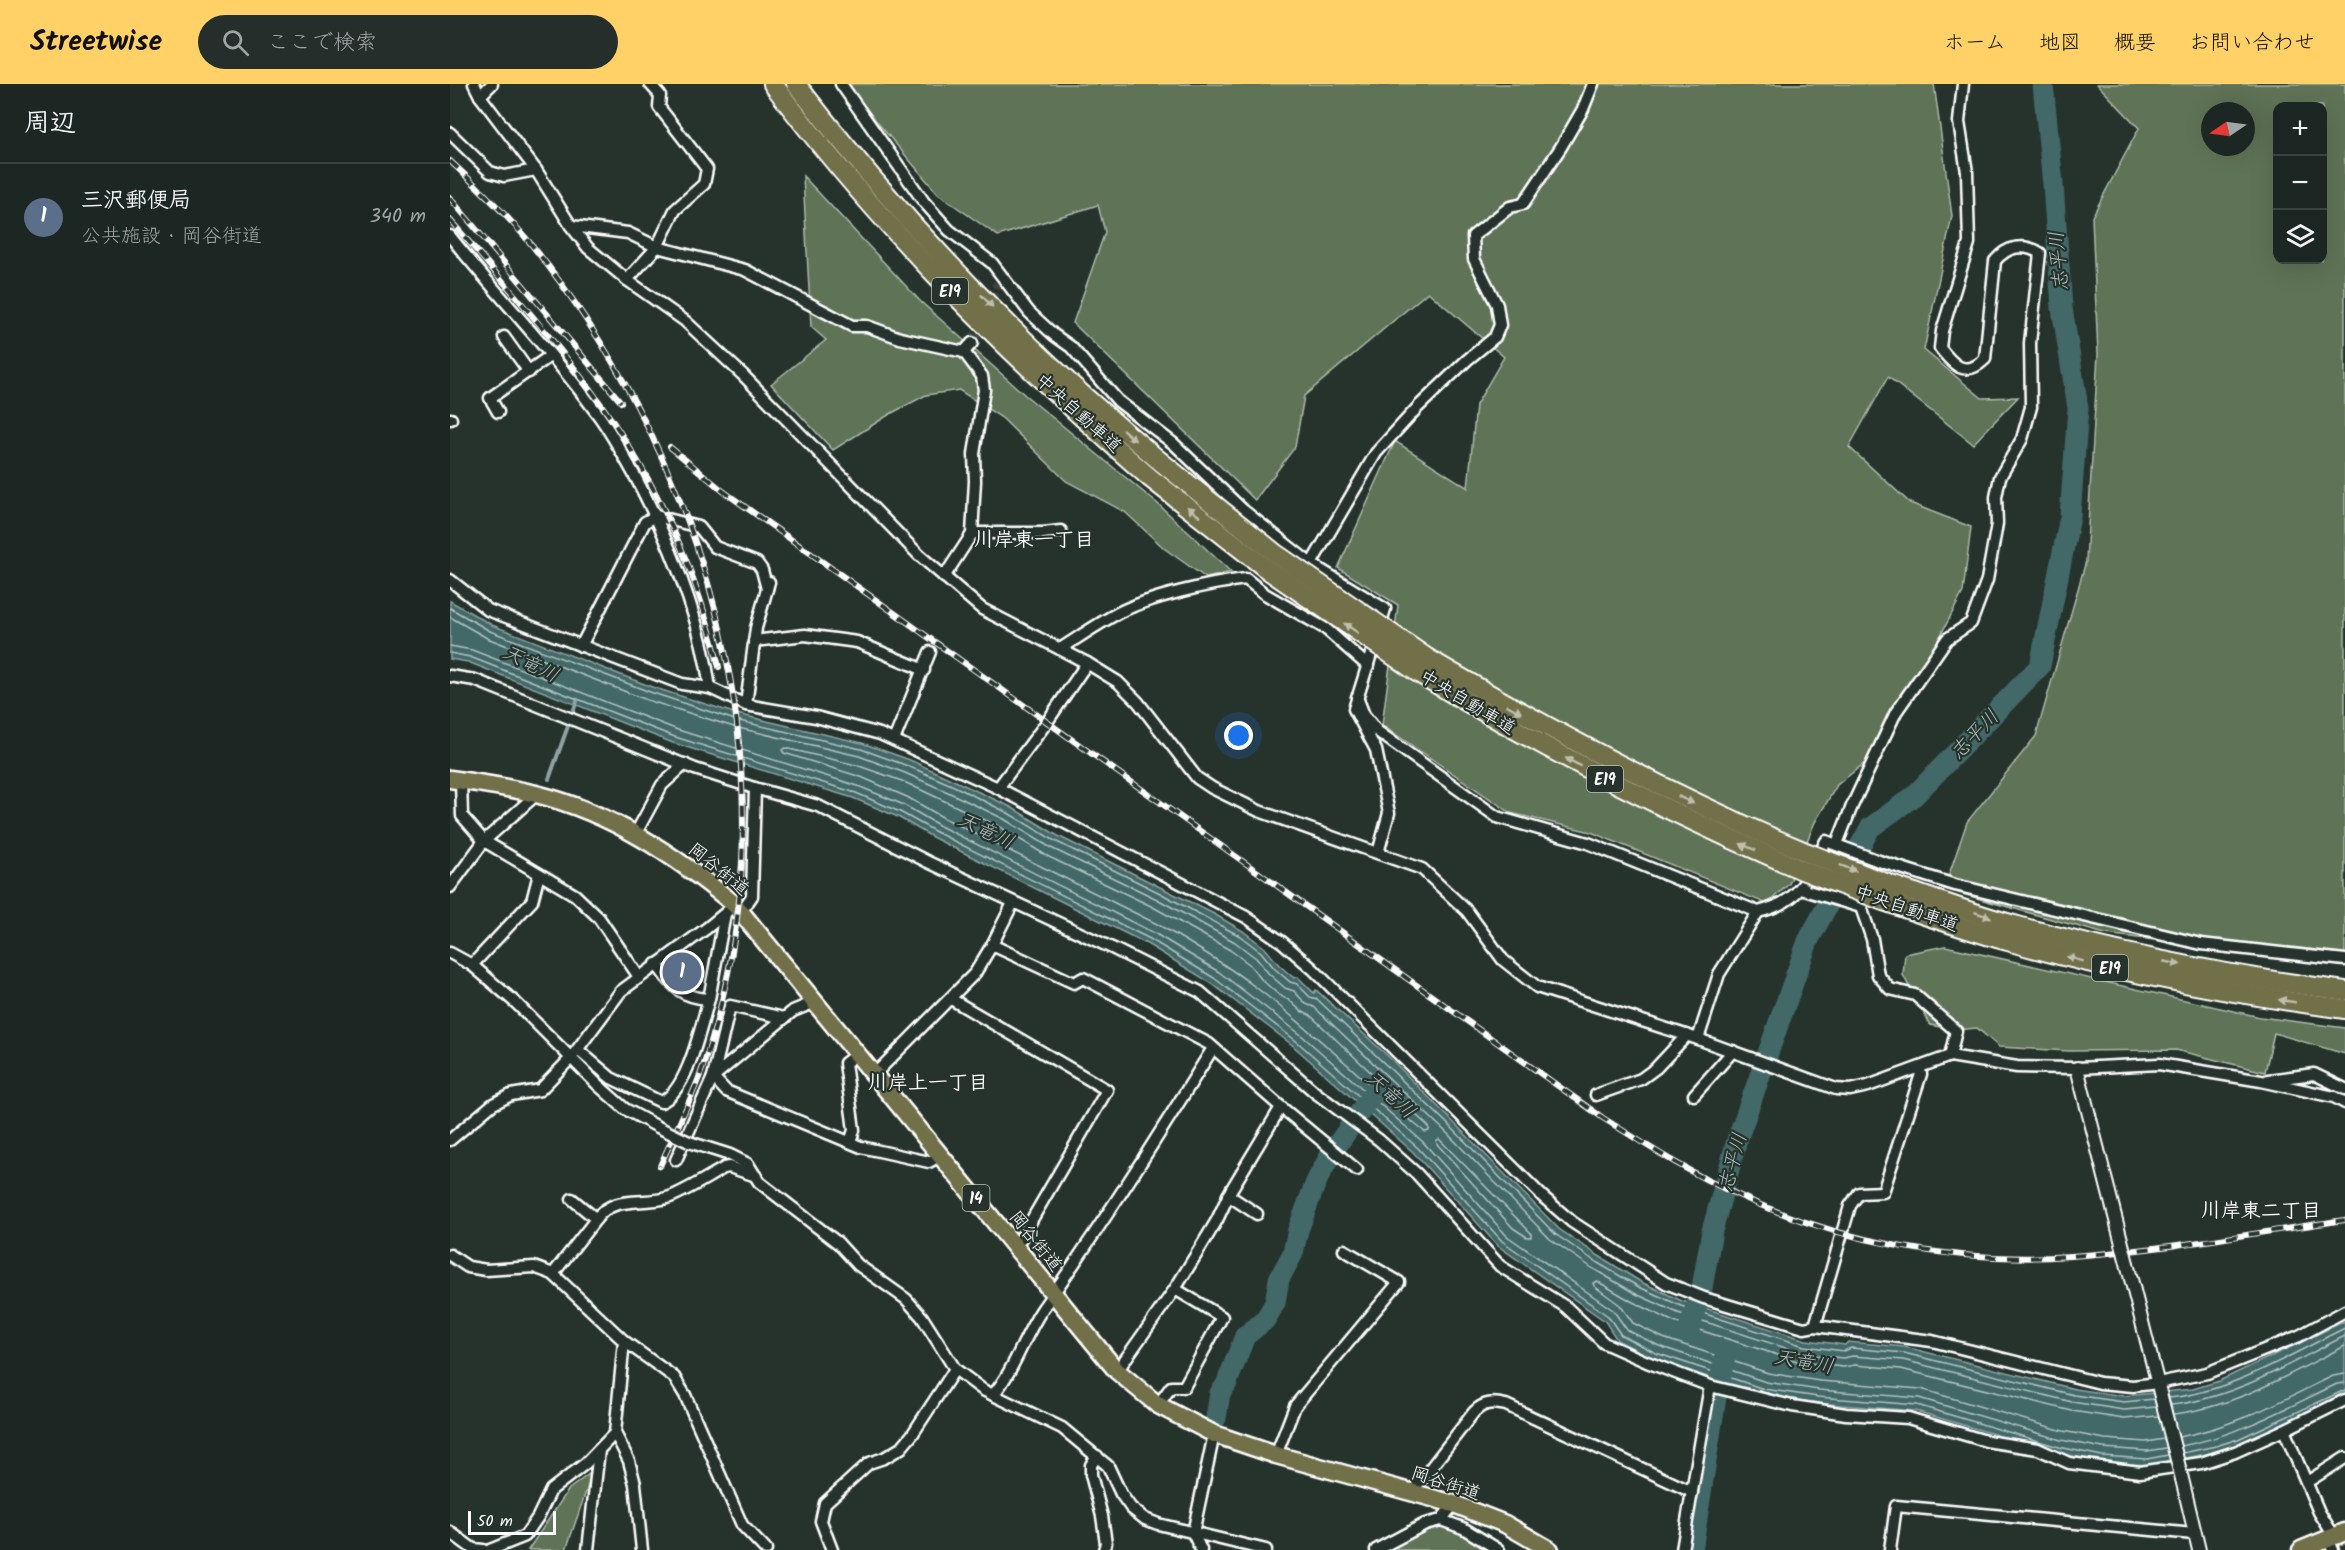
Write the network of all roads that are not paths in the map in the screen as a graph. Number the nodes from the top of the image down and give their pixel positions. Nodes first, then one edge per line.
1 (474, 84) edge
2 (492, 84) edge
3 (650, 84) edge
4 (667, 84) edge
5 (762, 84) edge
6 (773, 84) edge
7 (796, 84) edge
8 (809, 84) edge
9 (841, 84) edge
10 (1593, 84) edge
11 (1963, 84) edge
12 (660, 95) junction
13 (480, 96) junction
14 (450, 134) edge
15 (536, 170) junction
16 (571, 226) junction
17 (450, 237) edge
18 (657, 247) junction
19 (945, 258) junction
20 (627, 280) junction
21 (504, 337) dead end
22 (972, 343) tunnel mouth
23 (964, 352) junction
24 (550, 356) junction
25 (530, 372) junction
26 (1047, 386) junction
27 (498, 412) dead end
28 (656, 516) junction
29 (1060, 531) dead end
30 (972, 533) junction
31 (1311, 564) junction
32 (944, 577) junction
33 (450, 581) edge
34 (754, 641) junction
35 (581, 646) junction
36 (1060, 649) junction
37 (930, 652) dead end
38 (1087, 663) junction
39 (1422, 665) junction
40 (1368, 666) junction
41 (924, 670) junction
42 (450, 676) edge
43 (710, 688) junction
44 (1357, 697) junction
45 (746, 705) junction
46 (894, 740) junction
47 (685, 764) junction
48 (455, 779) edge
49 (755, 788) junction
50 (998, 788) junction
51 (537, 794) junction
52 (636, 833) junction
53 (484, 841) junction
54 (1837, 844) junction
55 (1378, 853) junction
56 (1879, 861) junction
57 (1804, 871) junction
58 (539, 874) junction
59 (450, 887) edge
60 (1885, 892) junction
61 (1013, 903) junction
62 (1861, 908) junction
63 (734, 910) junction
64 (1758, 912) junction
65 (992, 945) junction
66 (450, 953) edge
67 (2345, 960) edge
68 (656, 964) junction
69 (472, 965) junction
70 (639, 976) junction
71 (2345, 991) edge
72 (709, 999) junction
73 (951, 999) junction
74 (815, 1002) junction
75 (2345, 1009) edge
76 (784, 1018) junction
77 (1687, 1035) junction
78 (1698, 1039) junction
79 (1213, 1048) junction
80 (1733, 1052) junction
81 (574, 1054) junction
82 (857, 1054) junction
83 (1950, 1056) junction
84 (1918, 1068) junction
85 (2077, 1068) junction
86 (875, 1074) junction
87 (712, 1077) junction
88 (2261, 1081) junction
89 (2345, 1089) edge
90 (1596, 1095) dead end
91 (1694, 1095) dead end
92 (2345, 1103) edge
93 (1281, 1107) junction
94 (450, 1140) edge
95 (850, 1142) junction
96 (941, 1155) junction
97 (676, 1160) dead end
98 (1357, 1170) dead end
99 (756, 1176) junction
100 (1228, 1195) junction
101 (572, 1199) dead end
102 (1257, 1214) dead end
103 (596, 1219) junction
104 (1016, 1247) junction
105 (1344, 1251) dead end
106 (450, 1255) edge
107 (553, 1274) junction
108 (1175, 1289) junction
109 (1054, 1294) junction
110 (2345, 1311) edge
111 (1815, 1326) junction
112 (624, 1341) junction
113 (955, 1369) junction
114 (1117, 1371) junction
115 (2158, 1383) junction
116 (1710, 1386) junction
117 (993, 1395) junction
118 (2345, 1400) edge
119 (1158, 1405) junction
120 (2284, 1430) junction
121 (615, 1433) junction
122 (1215, 1434) junction
123 (598, 1450) junction
124 (1276, 1455) junction
125 (1097, 1456) junction
126 (2345, 1458) edge
127 (2307, 1482) junction
128 (1412, 1492) junction
129 (1692, 1492) junction
130 (1454, 1504) junction
131 (1441, 1520) junction
132 (450, 1532) edge
133 (1193, 1533) junction
134 (2194, 1534) junction
135 (2335, 1539) edge
136 (483, 1550) edge
137 (490, 1550) edge
138 (588, 1550) edge
139 (642, 1550) edge
140 (766, 1550) edge
141 (832, 1550) edge
142 (1104, 1550) edge
143 (1201, 1550) edge
144 (1266, 1550) edge
145 (1376, 1550) edge
146 (1499, 1550) edge
147 (1550, 1550) edge
148 (1682, 1550) edge
149 (1890, 1550) edge
150 (2199, 1550) edge
151 (2301, 1550) edge

1 - 13 street
2 - 13 street
3 - 12 street
4 - 12 street
5 - 26 highway
6 - 26 highway, 中央自動車道 / E19
7 - 19 highway, 中央自動車道 / E19
8 - 19 highway
9 - 31 street
10 - 31 street
11 - 54 street
12 - 18 street
13 - 15 street
14 - 15 street
15 - 16 street
16 - 18 street
16 - 20 street
17 - 24 street
18 - 20 street
18 - 23 street
19 -> 39 highway, 中央自動車道 / E19, bridge
20 - 32 street
21 - 25 street
22 - 23 street
23 - 30 street
24 - 25 street
24 - 28 street
25 - 27 street
39 -> 26 highway, 中央自動車道 / E19, bridge
28 - 34 street
28 - 35 street
28 - 43 street
29 - 30 street
30 - 32 street
31 - 40 street
32 - 36 street
33 - 35 street
34 - 41 street
34 - 45 street
35 - 43 street
36 - 38 street
36 - 40 street
37 - 41 street
38 - 50 street
38 - 55 street
39 - 57 highway, 中央自動車道 / E19
40 - 44 street
41 - 46 street
42 - 47 street
43 - 45 street
44 - 55 street
44 - 64 street
45 - 46 street
46 - 50 street
47 - 49 street
47 - 52 street
48 - 51 main road, 岡谷街道 / 14
48 - 53 street
49 - 61 street
49 - 63 street
50 - 111 street
51 - 52 main road, 岡谷街道 / 14
51 - 53 street
52 - 63 main road, 岡谷街道 / 14
53 - 58 street
53 - 59 street
54 - 56 street
54 - 57 street
55 - 77 street
56 - 62 street
56 - 67 street
57 - 60 highway, 中央自動車道 / E19, bridge
57 - 62 street
57 - 64 street
58 - 69 street
58 - 70 street
60 -> 71 highway, 中央自動車道 / E19
75 -> 60 highway, 中央自動車道 / E19
61 - 65 street
61 - 116 street
62 - 83 street
63 - 68 street
63 - 72 street
63 - 74 main road, 岡谷街道 / 14
64 - 78 street
65 - 73 street
65 - 79 street
66 - 69 street
68 - 70 street
68 - 72 street
69 - 81 street
70 - 81 street
72 - 81 street
73 - 86 street
73 - 104 street
74 - 76 street
74 - 82 main road, 岡谷街道 / 14
76 - 87 street
76 - 87 street
77 - 78 street
77 - 90 street
78 - 80 street
79 - 93 street
79 - 109 street
80 - 84 street
80 - 91 street
81 - 94 street
81 - 99 street, bridge
82 - 86 main road, 岡谷街道 / 14
82 - 95 street
83 - 84 street
83 - 85 street
84 - 111 street
85 - 88 street
85 - 115 street, bridge
86 - 96 main road, 岡谷街道 / 14
87 - 95 street
87 - 97 street
88 - 89 street
88 - 92 street
93 - 98 street
93 - 100 street
95 - 96 street
96 - 104 main road, 岡谷街道 / 14
99 - 103 street
99 - 113 street
100 - 102 street
100 - 108 street
101 - 103 street
103 - 107 street
104 - 109 main road, 岡谷街道 / 14
105 - 124 street
106 - 107 street
107 - 112 street
108 - 114 street
108 - 119 street
109 - 114 main road, 岡谷街道 / 14
109 - 117 street
110 - 115 street
111 - 115 street
112 - 121 street
112 - 140 street
113 - 117 street
113 - 141 street
114 - 119 main road, 岡谷街道 / 14
115 - 134 street, bridge
116 - 120 street
116 - 129 street
117 - 125 street
118 - 120 street
119 - 122 main road, 岡谷街道 / 14
120 - 127 street
121 - 123 street
121 - 139 street
122 - 124 main road, 岡谷街道 / 14
122 - 133 street
123 - 137 street
123 - 138 street
124 - 128 main road, 岡谷街道 / 14
125 - 133 street
125 - 142 street
126 - 127 street
127 - 135 street
128 - 129 street
128 - 130 main road, 岡谷街道 / 14
129 - 148 street
130 - 131 street
130 - 147 main road, 岡谷街道 / 14
131 - 145 street
131 - 146 street
132 - 136 street
133 - 143 street
133 - 144 street
134 - 149 street
134 - 150 street
135 - 151 main road

